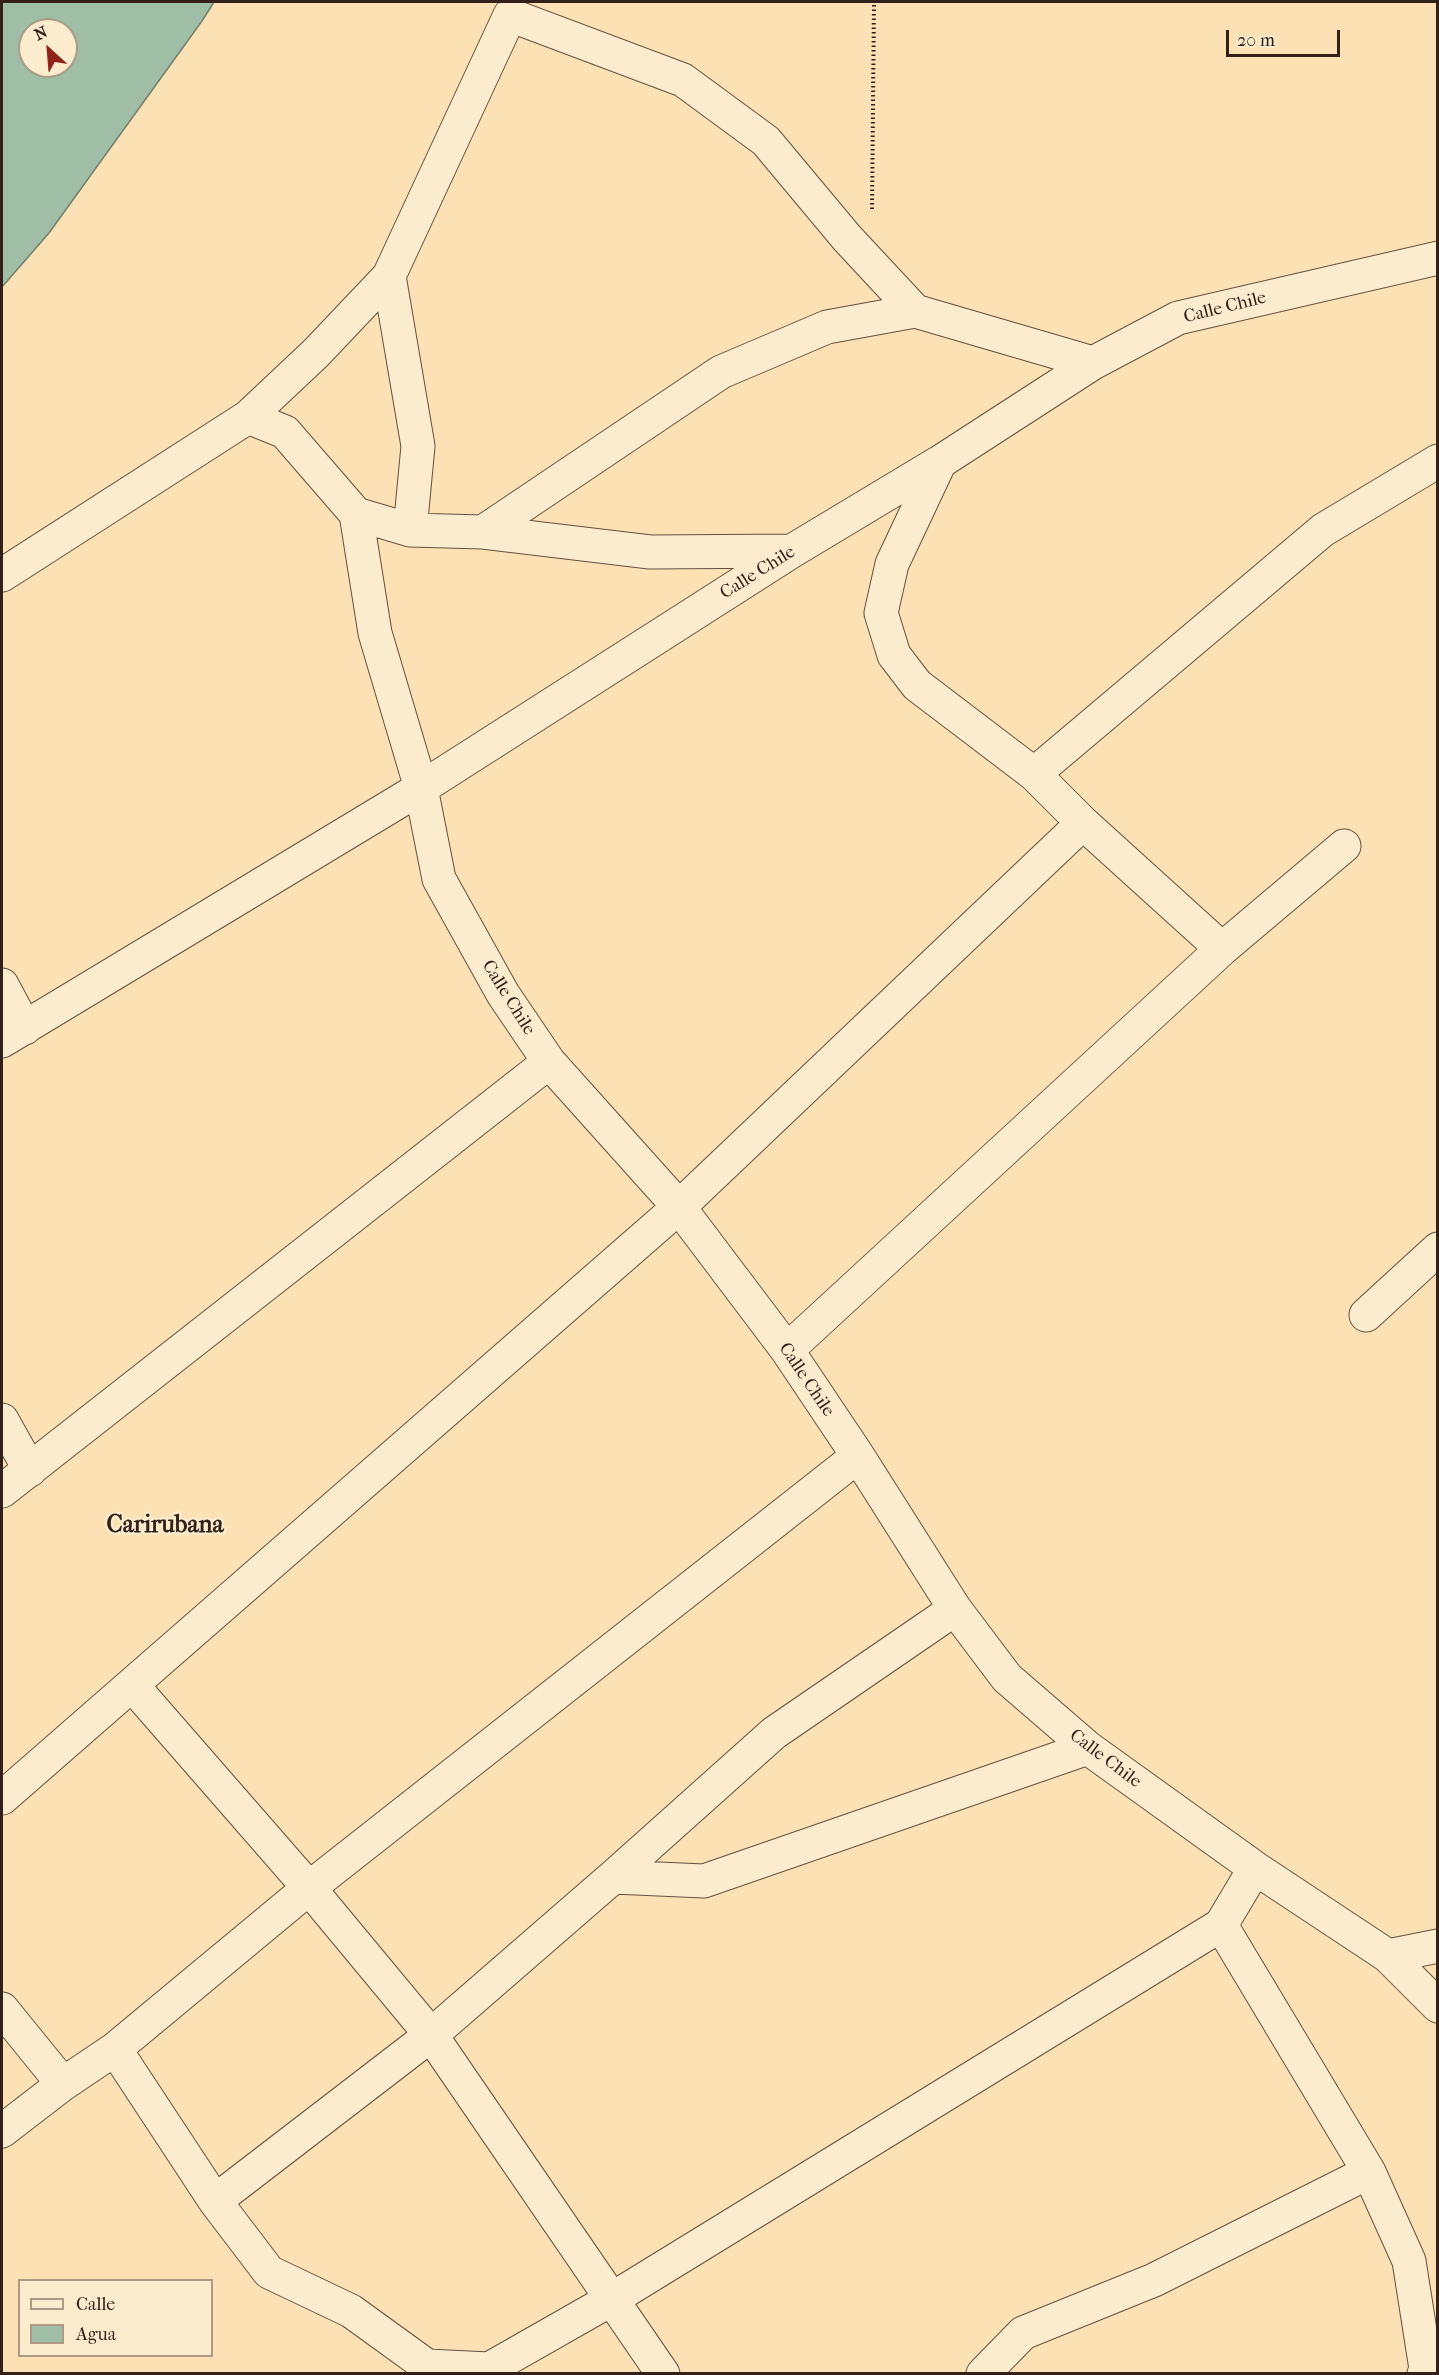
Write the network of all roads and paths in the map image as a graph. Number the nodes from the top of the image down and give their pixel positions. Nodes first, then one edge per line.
1 (874, 2) edge
2 (1437, 258) edge
3 (871, 264) junction
4 (389, 276) junction
5 (915, 311) junction
6 (1093, 363) junction
7 (248, 417) junction
8 (1437, 461) edge
9 (940, 462) junction
10 (356, 514) junction
11 (410, 530) junction
12 (483, 532) junction
13 (792, 551) junction
14 (2, 575) edge
15 (1034, 774) junction
16 (421, 788) junction
17 (1083, 823) junction
18 (1344, 846) dead end
19 (1222, 949) junction
20 (2, 985) edge
21 (13, 1035) edge
22 (549, 1062) junction
23 (679, 1207) junction
24 (1437, 1249) edge
25 (1366, 1315) dead end
26 (787, 1350) junction
27 (2, 1420) edge
28 (858, 1456) junction
29 (30, 1470) junction
30 (2, 1491) edge
31 (955, 1609) junction
32 (132, 1685) junction
33 (1088, 1748) junction
34 (2, 1798) edge
35 (1256, 1868) junction
36 (614, 1877) junction
37 (309, 1888) junction
38 (1221, 1924) junction
39 (1437, 1946) edge
40 (1388, 1956) junction
41 (1437, 2006) edge
42 (2, 2009) edge
43 (430, 2035) junction
44 (115, 2049) junction
45 (63, 2084) junction
46 (2, 2131) edge
47 (1369, 2172) junction
48 (215, 2201) junction
49 (612, 2299) junction
50 (491, 2371) edge
51 (663, 2373) edge
52 (983, 2373) edge
53 (1424, 2373) edge

1 - 3 path
2 - 6 street, Calle Chile
3 - 4 street
3 - 5 street
4 - 7 street
4 - 11 street
5 - 6 street
5 - 12 street
6 - 9 street, Calle Chile
7 - 10 street
7 - 14 street
8 - 15 street
9 - 13 street, Calle Chile
9 - 15 street
10 - 11 street
10 - 16 street
11 - 12 street
12 - 13 street
13 - 16 street, Calle Chile
15 - 17 street
16 - 21 street
16 - 22 street, Calle Chile
17 - 19 street
17 - 23 street
18 - 19 street
19 - 26 street
20 - 21 street
22 - 23 street, Calle Chile
22 - 29 street
23 - 26 street, Calle Chile
23 - 32 street
24 - 25 street
26 - 28 street, Calle Chile
27 - 29 street
28 - 31 street, Calle Chile
28 - 37 street
29 - 30 street
31 - 33 street, Calle Chile
31 - 36 street
32 - 34 street
32 - 37 street
33 - 35 street, Calle Chile
33 - 36 street
35 - 38 street
35 - 40 street, Calle Chile
36 - 43 street
37 - 43 street
37 - 44 street
38 - 47 street
38 - 49 street
39 - 40 street
40 - 41 street, Calle Chile
42 - 45 street
43 - 48 street
43 - 49 street
44 - 45 street
44 - 48 street
45 - 46 street
47 - 52 street
47 - 53 street
48 - 50 street
49 - 50 street
49 - 51 street

